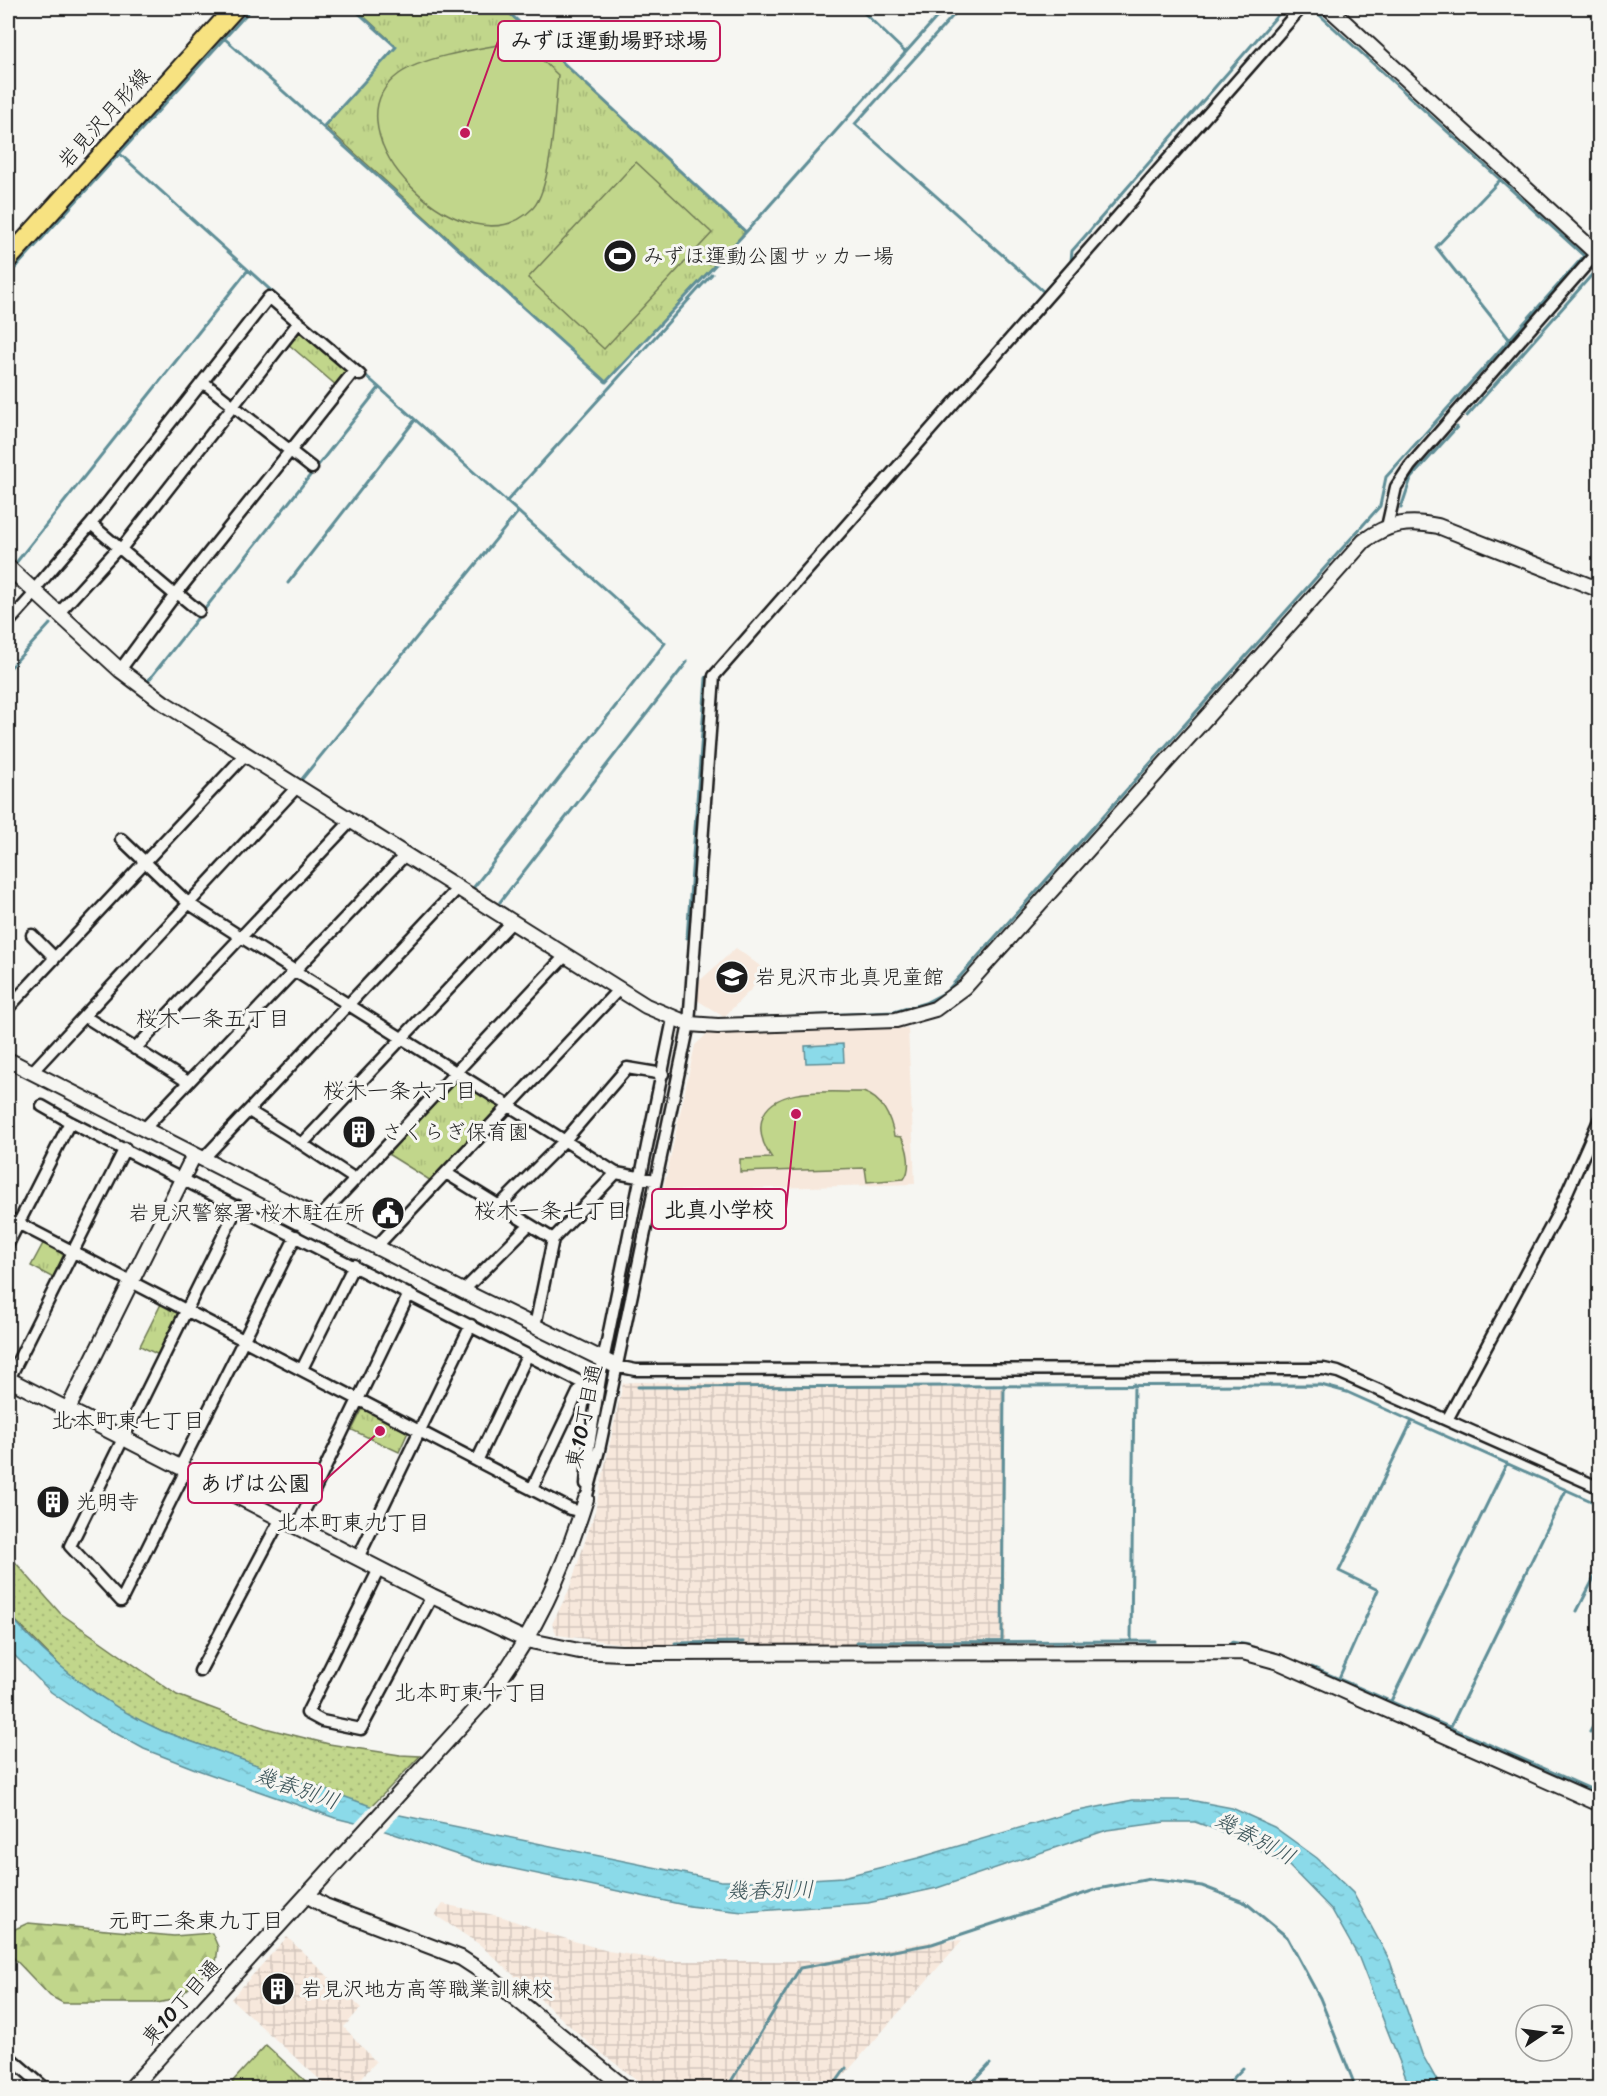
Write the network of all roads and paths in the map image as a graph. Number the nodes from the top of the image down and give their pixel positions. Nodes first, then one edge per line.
1 (235, 8) edge
2 (1301, 8) edge
3 (1329, 8) edge
4 (1597, 251) edge
5 (8, 260) edge
6 (299, 322) junction
7 (203, 382) junction
8 (232, 406) junction
9 (290, 452) junction
10 (312, 468) dead end
11 (91, 524) junction
12 (1387, 527) junction
13 (120, 548) junction
14 (8, 567) edge
15 (1599, 590) edge
16 (34, 592) junction
17 (176, 594) junction
18 (199, 611) dead end
19 (58, 614) junction
20 (8, 623) edge
21 (120, 670) junction
22 (245, 755) junction
23 (297, 787) junction
24 (351, 821) junction
25 (121, 839) dead end
26 (405, 855) junction
27 (143, 861) junction
28 (458, 888) junction
29 (188, 903) junction
30 (512, 922) junction
31 (32, 935) dead end
32 (241, 937) junction
33 (565, 956) junction
34 (54, 957) junction
35 (296, 970) junction
36 (619, 989) junction
37 (350, 1004) junction
38 (8, 1008) edge
39 (84, 1016) junction
40 (674, 1019) junction
41 (689, 1024) junction
42 (403, 1038) junction
43 (135, 1049) junction
44 (8, 1060) edge
45 (457, 1071) junction
46 (32, 1072) junction
47 (663, 1074) junction
48 (188, 1082) junction
49 (511, 1104) junction
50 (42, 1106) dead end
51 (249, 1111) junction
52 (1599, 1118) edge
53 (70, 1122) junction
54 (144, 1129) junction
55 (566, 1139) junction
56 (302, 1144) junction
57 (125, 1148) junction
58 (198, 1157) junction
59 (446, 1173) junction
60 (616, 1173) junction
61 (183, 1177) junction
62 (642, 1177) junction
63 (355, 1179) junction
64 (655, 1180) junction
65 (238, 1206) junction
66 (499, 1206) junction
67 (319, 1218) junction
68 (13, 1221) edge
69 (529, 1225) junction
70 (296, 1236) junction
71 (553, 1239) junction
72 (8, 1244) edge
73 (376, 1247) junction
74 (74, 1252) junction
75 (354, 1265) junction
76 (130, 1280) junction
77 (463, 1291) junction
78 (409, 1293) junction
79 (188, 1310) junction
80 (471, 1325) junction
81 (535, 1326) junction
82 (244, 1339) junction
83 (527, 1356) junction
84 (603, 1361) junction
85 (616, 1366) junction
86 (302, 1369) junction
87 (8, 1379) edge
88 (582, 1384) junction
89 (598, 1391) junction
90 (358, 1398) junction
91 (68, 1410) junction
92 (1447, 1420) junction
93 (420, 1431) junction
94 (125, 1439) junction
95 (477, 1461) junction
96 (183, 1468) junction
97 (1599, 1488) edge
98 (532, 1489) junction
99 (584, 1506) junction
100 (281, 1518) junction
101 (297, 1526) junction
102 (358, 1558) junction
103 (379, 1569) junction
104 (432, 1596) junction
105 (526, 1640) junction
106 (200, 1671) dead end
107 (1599, 1804) edge
108 (308, 1895) junction
109 (9, 2062) edge
110 (45, 2088) edge
111 (131, 2088) edge
112 (625, 2088) edge

1 - 5 main road, 岩見沢月形線
2 - 41 street, 東10丁目通
3 - 4 street
4 - 12 street
6 - 7 street
6 - 8 street
6 - 9 street
7 - 8 street
7 - 11 street
8 - 9 street
8 - 13 street
9 - 10 street
9 - 17 street
11 - 13 street
11 - 16 street
12 - 15 street
12 - 41 street
13 - 17 street
13 - 19 street
14 - 16 street
16 - 19 street
16 - 20 street
17 - 18 street
17 - 21 street
19 - 21 street
21 - 22 street
22 - 23 street
22 - 27 street
23 - 24 street
23 - 29 street
24 - 26 street
24 - 32 street
25 - 27 street
26 - 28 street
26 - 35 street
27 - 29 street
27 - 34 street
28 - 30 street
28 - 37 street
29 - 32 street
29 - 39 street
30 - 33 street
30 - 42 street
31 - 34 street
32 - 35 street
32 - 43 street
33 - 36 street
33 - 45 street
34 - 38 street
35 - 37 street
35 - 48 street
36 - 40 street
36 - 49 street
37 - 42 street
37 - 51 street
39 - 43 street
39 - 46 street
40 - 41 street
40 - 47 street
41 - 64 street, 東10丁目通
42 - 45 street
42 - 56 street
43 - 48 street
44 - 46 street
45 - 49 street
45 - 63 street
46 - 54 street
47 - 55 street
47 - 62 street
48 - 54 street
49 - 55 street
49 - 59 street
50 - 53 street
51 - 56 street
51 - 58 street
52 - 92 street
53 - 57 street
53 - 68 street
54 - 58 street
55 - 60 street
55 - 66 street
56 - 63 street
57 - 61 street
57 - 74 street
58 - 61 street
58 - 67 street
59 - 66 street
59 - 73 street
60 - 62 street
60 - 71 street
61 - 65 street
61 - 76 street
62 - 64 street
62 - 84 street
63 - 67 street
64 - 85 street, 東10丁目通
65 - 70 street
65 - 79 street
66 - 69 street
67 - 73 street
68 - 72 street
68 - 74 street
69 - 71 street
69 - 77 street
70 - 75 street
70 - 82 street
71 - 81 street
73 - 77 street
74 - 76 street
74 - 87 street
75 - 78 street
75 - 86 street
76 - 79 street
76 - 91 street
77 - 81 street
78 - 80 street
78 - 90 street
79 - 82 street
79 - 94 street
80 - 83 street
80 - 93 street
81 - 84 street
82 - 86 street
82 - 96 street
83 - 88 street
83 - 95 street
84 - 85 street
84 - 89 street
85 - 92 street
85 - 99 street, 東10丁目通
86 - 90 street
87 - 91 street
88 - 89 street
88 - 98 street
89 - 99 street
90 - 93 street
90 - 101 street
91 - 94 street
92 - 97 street
93 - 95 street
93 - 102 street
94 - 96 street
94 - 96 street
95 - 98 street
96 - 100 street
98 - 99 street
99 - 105 street, 東10丁目通
100 - 101 street
100 - 106 street
101 - 102 street
102 - 103 street
103 - 104 street
103 - 104 street
104 - 105 street
105 - 107 street
105 - 108 street, 東10丁目通
108 - 111 street, 東10丁目通
108 - 112 street
109 - 110 street

